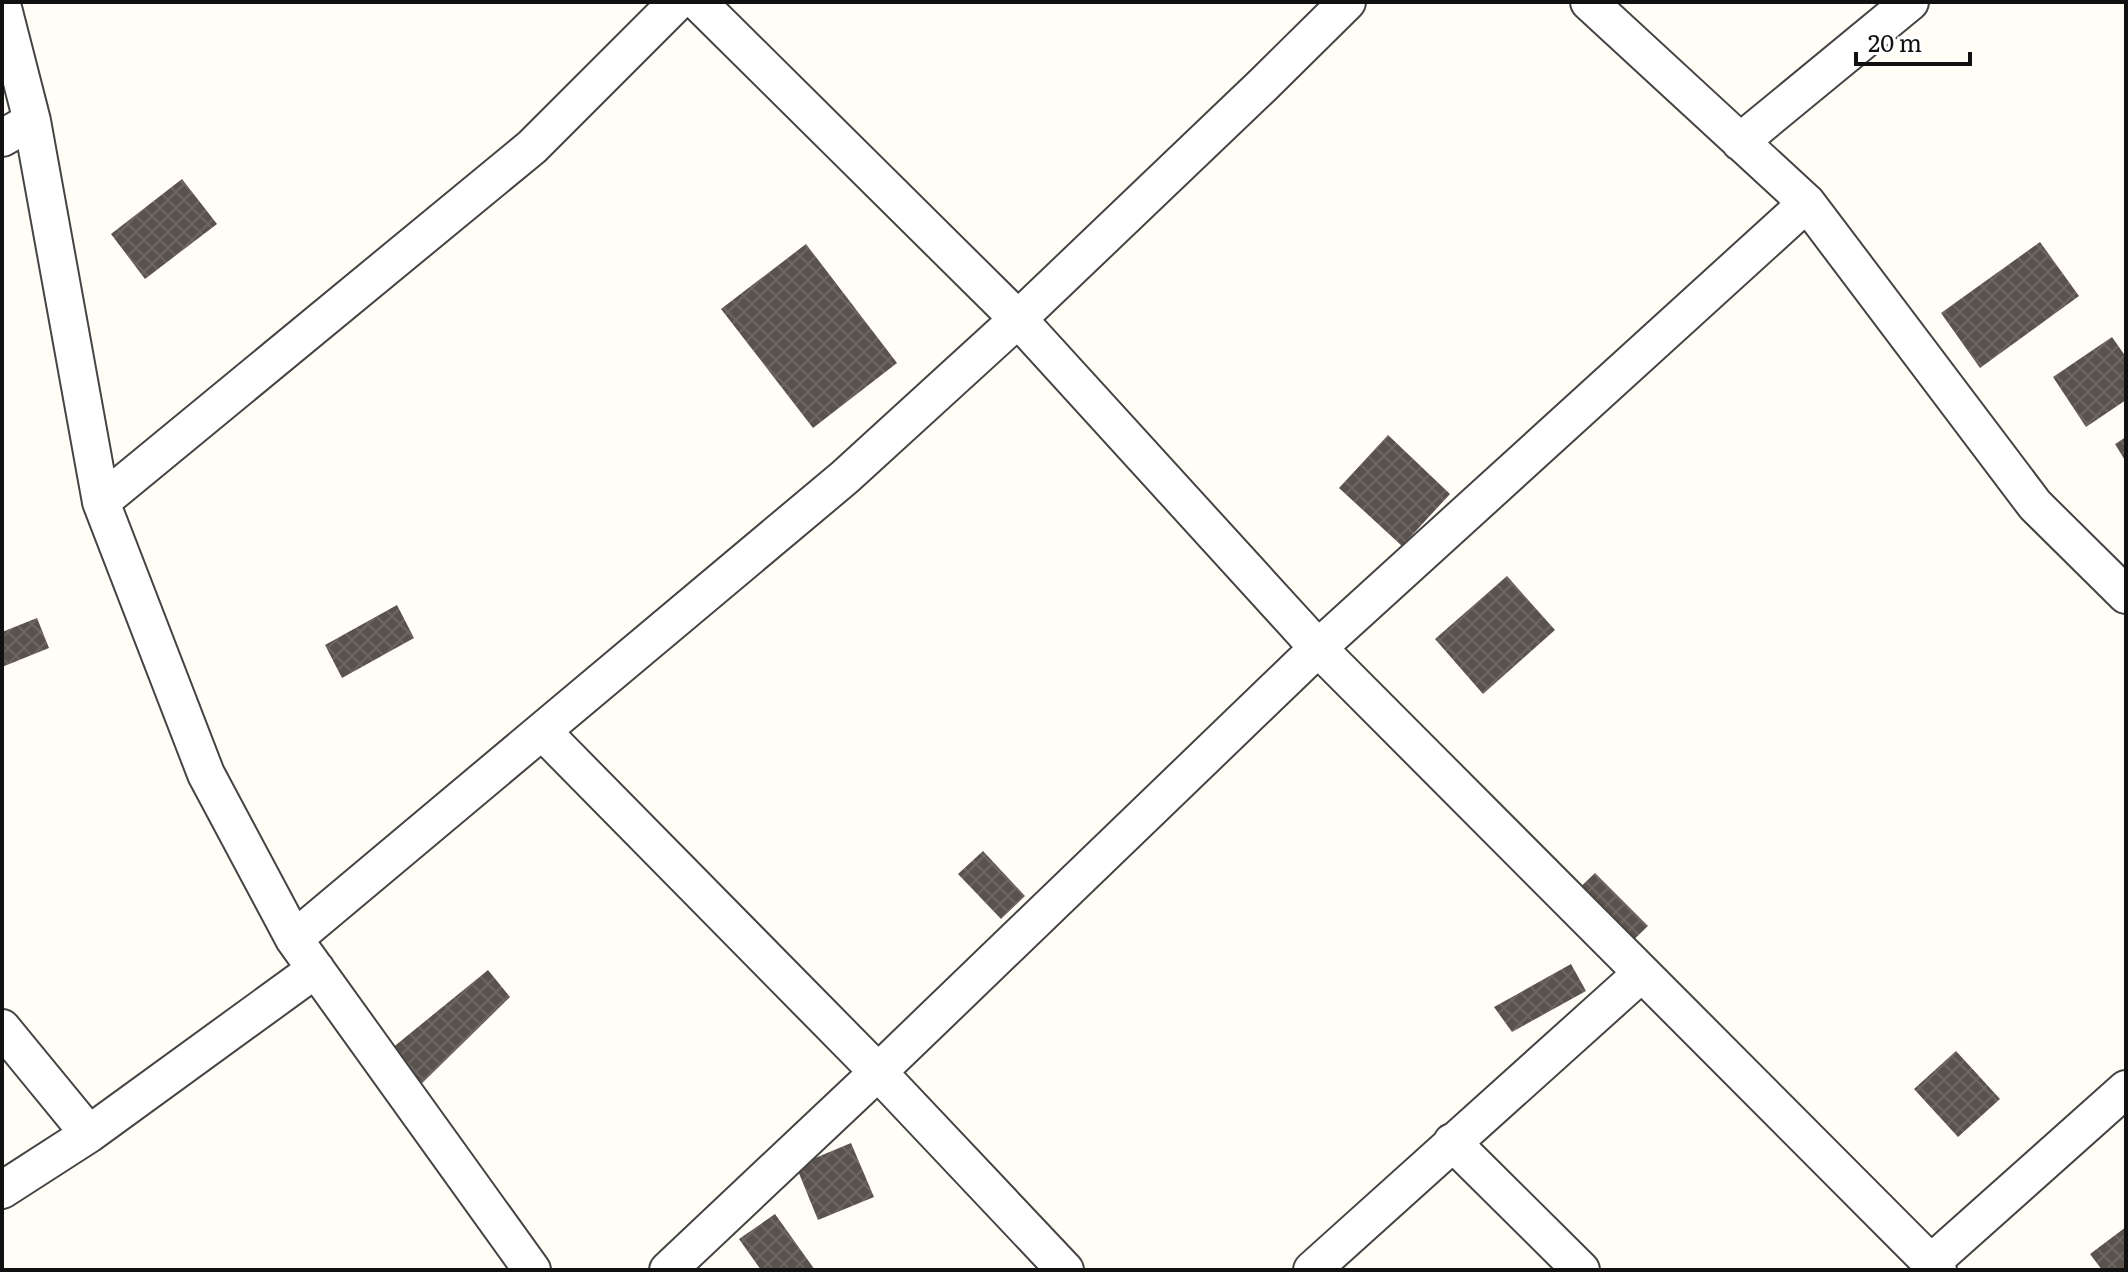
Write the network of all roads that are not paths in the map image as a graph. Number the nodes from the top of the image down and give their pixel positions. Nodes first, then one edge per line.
1 (677, 2) edge
2 (698, 2) edge
3 (1347, 2) edge
4 (1589, 2) edge
5 (1910, 2) edge
6 (2, 4) edge
7 (17, 130) edge
8 (1740, 142) junction
9 (1807, 203) junction
10 (1018, 319) junction
11 (101, 502) junction
12 (2126, 595) edge
13 (1318, 648) junction
14 (542, 731) junction
15 (294, 939) junction
16 (316, 969) junction
17 (1642, 973) junction
18 (2, 1028) edge
19 (878, 1072) junction
20 (2126, 1089) edge
21 (89, 1134) junction
22 (1452, 1142) junction
23 (2, 1190) edge
24 (1935, 1266) edge
25 (532, 1270) edge
26 (668, 1270) edge
27 (1065, 1270) edge
28 (1312, 1270) edge
29 (1581, 1270) edge

1 - 11 street
2 - 10 street
3 - 10 street
4 - 8 street
5 - 8 street
6 - 7 street
7 - 11 street
8 - 9 street
9 - 12 street
9 - 13 street
10 - 13 street
10 - 14 street
11 - 15 street
13 - 17 street
13 - 19 street
14 - 15 street
14 - 19 street
15 - 16 street
16 - 21 street
16 - 25 street
17 - 22 street
17 - 24 street
18 - 21 street
19 - 26 street
19 - 27 street
20 - 24 street
21 - 23 street
22 - 28 street
22 - 29 street

